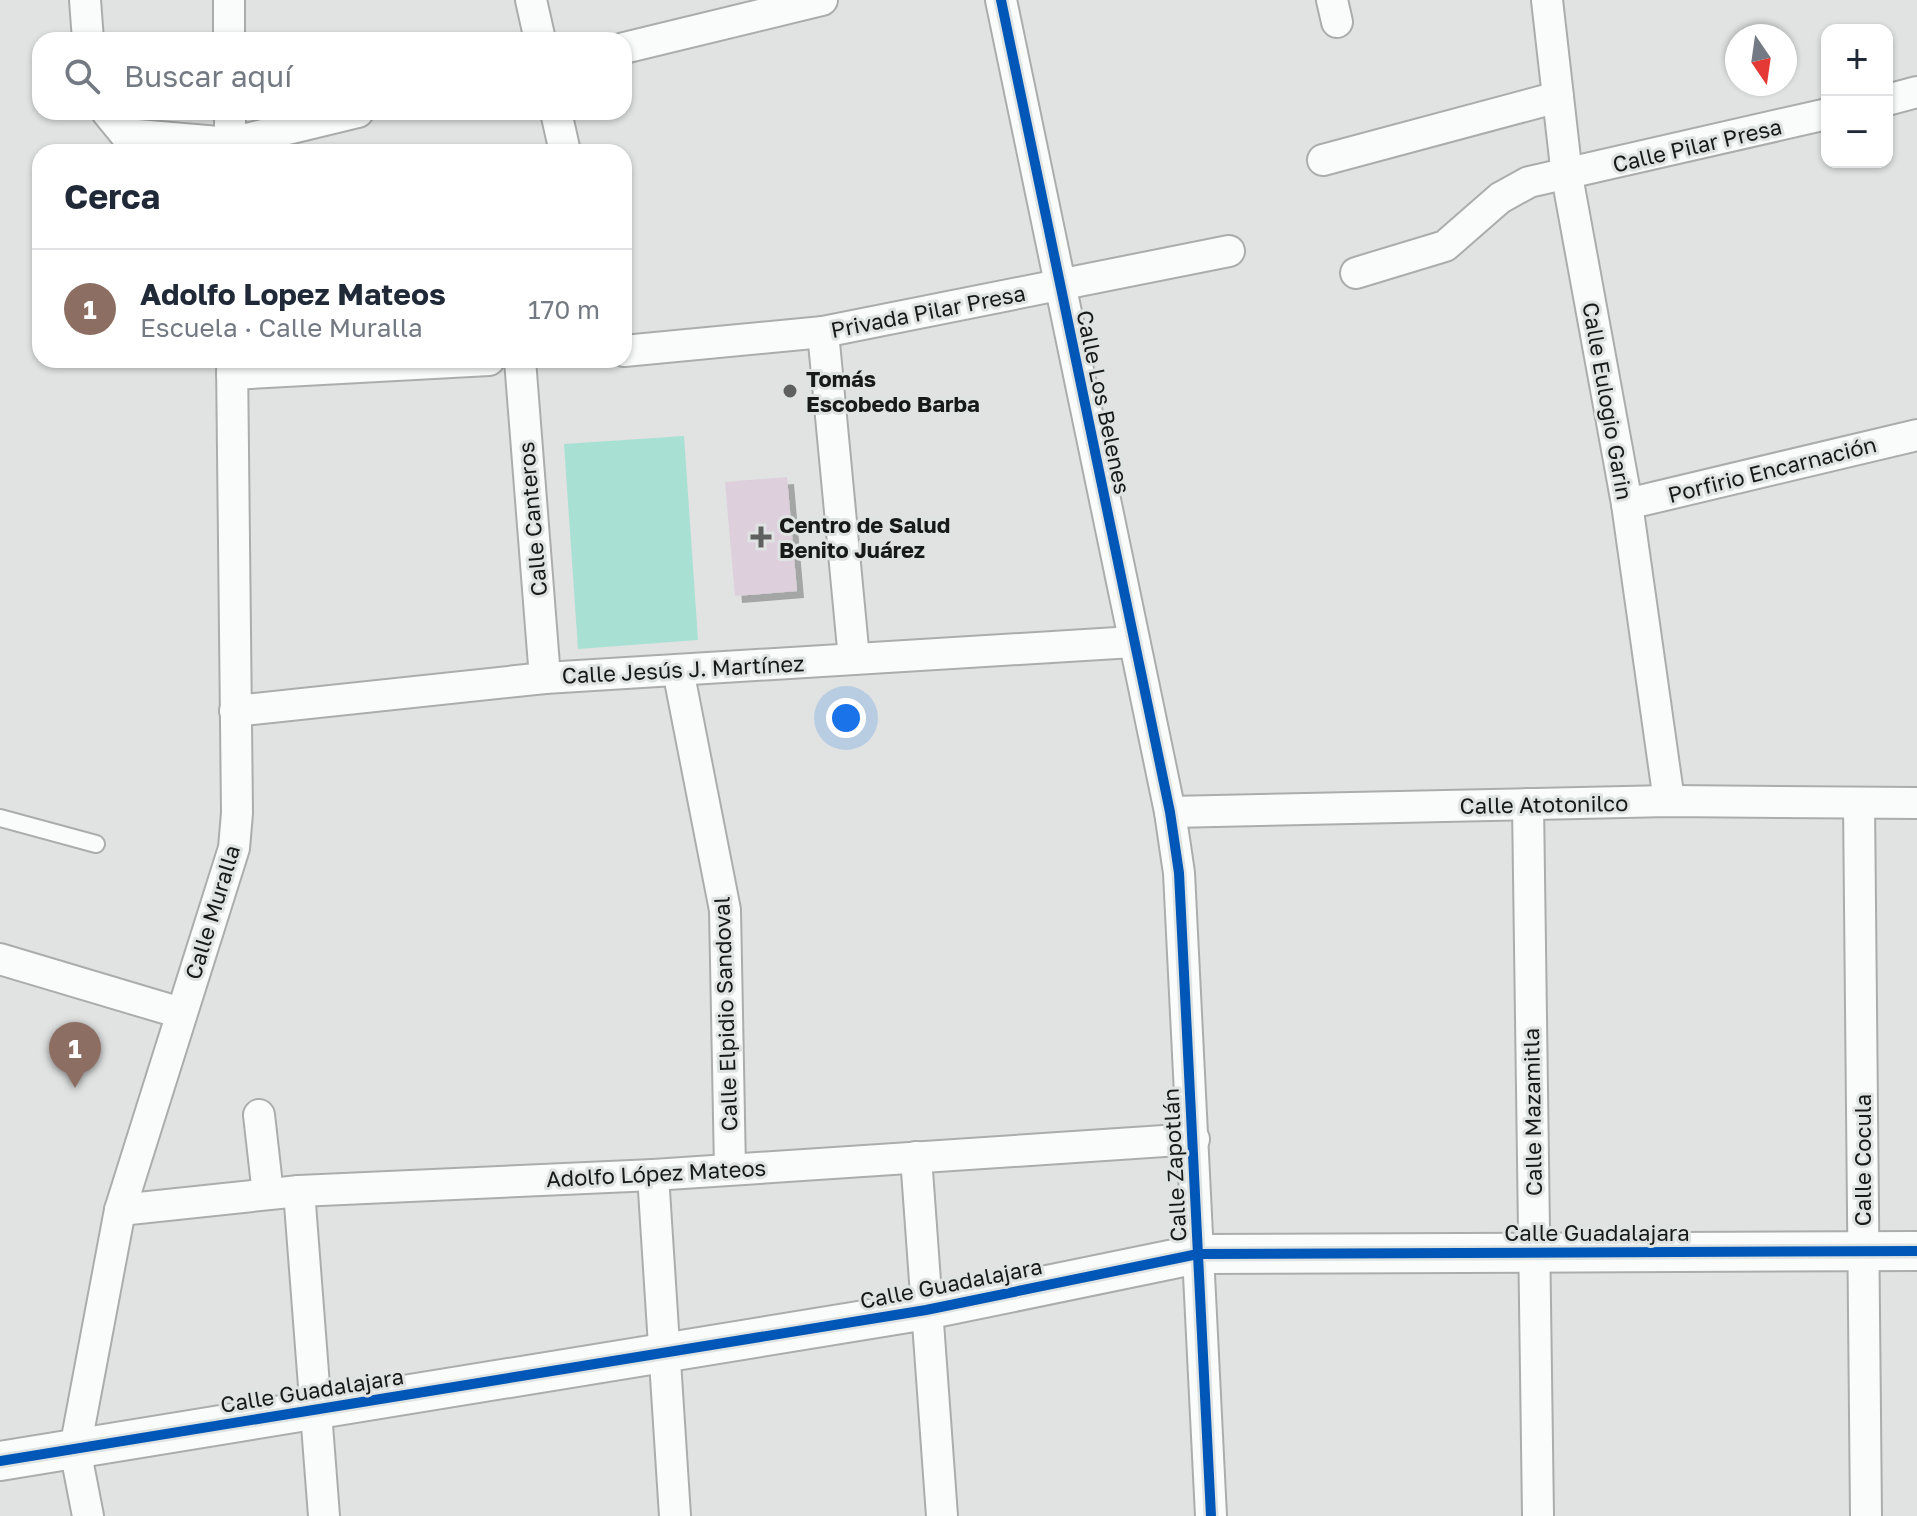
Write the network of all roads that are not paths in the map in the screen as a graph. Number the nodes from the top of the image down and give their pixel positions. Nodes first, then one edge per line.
1 (85, 0) edge
2 (229, 0) edge
3 (531, 0) edge
4 (822, 0) edge
5 (1001, 0) edge
6 (1547, 0) edge
7 (87, 32) edge
8 (229, 32) edge
9 (538, 32) edge
10 (632, 46) edge
11 (1917, 92) edge
12 (1558, 97) junction
13 (1893, 98) edge
14 (1821, 115) edge
15 (230, 120) edge
16 (330, 120) edge
17 (558, 120) edge
18 (116, 123) edge
19 (212, 144) edge
20 (230, 144) edge
21 (244, 144) edge
22 (563, 144) edge
23 (1323, 160) dead end
24 (1567, 176) junction
25 (1229, 251) dead end
26 (1356, 273) dead end
27 (1060, 285) junction
28 (823, 332) junction
29 (632, 350) edge
30 (232, 368) edge
31 (521, 368) edge
32 (1917, 435) edge
33 (1627, 504) junction
34 (1133, 642) junction
35 (854, 659) junction
36 (678, 670) junction
37 (545, 678) junction
38 (235, 711) junction
39 (1669, 801) junction
40 (1859, 803) junction
41 (1917, 803) edge
42 (1528, 804) junction
43 (1170, 812) junction
44 (0, 818) edge
45 (96, 844) dead end
46 (0, 959) edge
47 (181, 1013) junction
48 (259, 1115) dead end
49 (1194, 1139) junction
50 (916, 1157) junction
51 (730, 1169) junction
52 (653, 1175) junction
53 (299, 1191) junction
54 (268, 1194) junction
55 (120, 1210) junction
56 (1863, 1251) junction
57 (1917, 1251) edge
58 (1534, 1253) junction
59 (1198, 1254) junction
60 (926, 1310) junction
61 (665, 1354) junction
62 (317, 1409) junction
63 (75, 1449) junction
64 (0, 1461) edge
65 (88, 1516) edge
66 (324, 1516) edge
67 (675, 1516) edge
68 (942, 1516) edge
69 (1211, 1516) edge
70 (1538, 1516) edge
71 (1866, 1516) edge

1 - 7 street
2 - 8 street
3 - 9 street
4 - 10 street
5 - 27 street, Calle Los Belenes
6 - 12 street, Calle Eulogio Garin
11 - 13 street
12 - 23 street
12 - 24 street, Calle Eulogio Garin
14 - 24 street, Calle Pilar Presa
15 - 20 street
16 - 21 street
17 - 22 street
18 - 19 street
24 - 26 street, Calle Pilar Presa
24 - 33 street, Calle Eulogio Garin
25 - 27 street, Privada Pilar Presa
27 - 28 street, Privada Pilar Presa
27 - 34 street, Calle Los Belenes
28 - 29 street, Privada Pilar Presa
28 - 35 street
30 - 38 street, Calle Muralla
31 - 37 street, Calle Canteros
32 - 33 street, Porfirio Encarnación
33 - 39 street, Calle Eulogio Garin
34 - 35 street, Calle Jesús J. Martínez
34 - 43 street, Calle Los Belenes
35 - 36 street, Calle Jesús J. Martínez
36 - 37 street, Calle Jesús J. Martínez
36 - 51 street, Calle Elpidio Sandoval
37 - 38 street, Calle Jesús J. Martínez
38 - 47 street, Calle Muralla
39 - 40 street, Calle Atotonilco
39 - 42 street, Calle Atotonilco
40 - 41 street, Calle Atotonilco
40 - 56 street, Calle Cocula
42 - 43 street, Calle Atotonilco
42 - 58 street, Calle Mazamitla
43 - 49 street, Calle Zapotlán
44 - 45 lane
46 - 47 street
47 - 55 street, Calle Muralla
48 - 54 street
49 - 50 street, Adolfo López Mateos
49 - 59 street, Calle Zapotlán
50 - 51 street, Adolfo López Mateos
50 - 60 street
51 - 52 street, Adolfo López Mateos
52 - 53 street, Adolfo López Mateos
52 - 61 street
53 - 54 street, Adolfo López Mateos
53 - 62 street
54 - 55 street, Adolfo López Mateos
55 - 63 street, Calle Muralla
56 - 57 street, Calle Guadalajara
56 - 58 street, Calle Guadalajara
56 - 71 street, Calle Cocula
58 - 59 street, Calle Guadalajara
58 - 70 street, Calle Mazamitla
59 - 60 street, Calle Guadalajara
59 - 69 street, Calle Zapotlán
60 - 61 street, Calle Guadalajara
60 - 68 street
61 - 62 street, Calle Guadalajara
61 - 67 street
62 - 63 street, Calle Guadalajara
62 - 66 street
63 - 64 street, Calle Guadalajara
63 - 65 street

